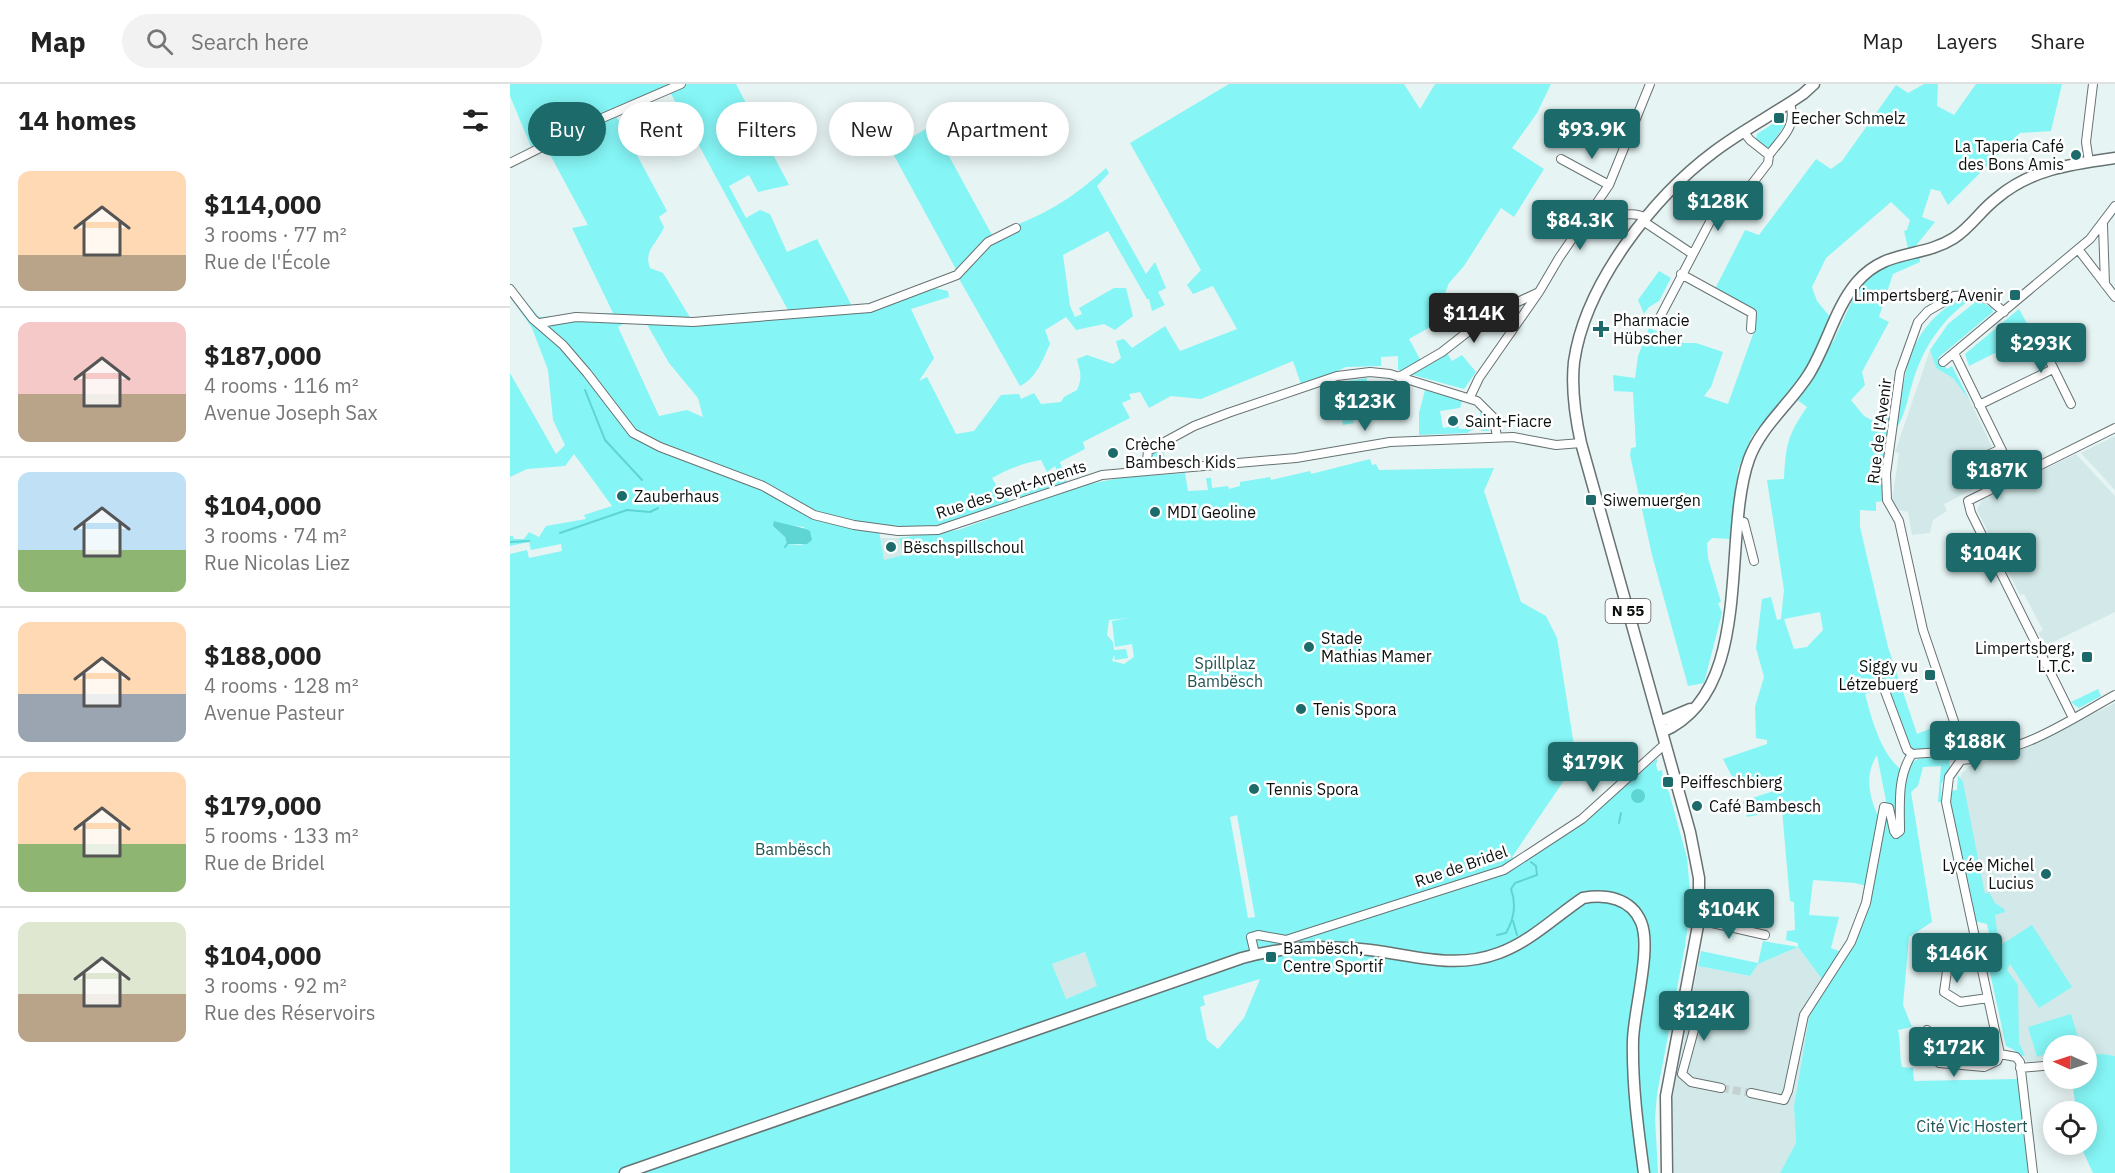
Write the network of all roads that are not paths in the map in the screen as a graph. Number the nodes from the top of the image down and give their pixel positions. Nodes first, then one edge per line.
1 (681, 84) edge
2 (1650, 84) edge
3 (1814, 84) edge
4 (2093, 84) edge
5 (1790, 103) junction
6 (1743, 131) junction
7 (1769, 155) junction
8 (2115, 158) edge
9 (1562, 159) dead end
10 (2089, 162) junction
11 (510, 163) edge
12 (1609, 185) junction
13 (2115, 206) edge
14 (1588, 218) junction
15 (1644, 219) junction
16 (2103, 225) junction
17 (1016, 228) dead end
18 (2078, 249) junction
19 (1691, 253) junction
20 (1681, 274) junction
21 (2105, 285) junction
22 (510, 289) edge
23 (1539, 292) junction
24 (2115, 297) edge
25 (2004, 312) junction
26 (1659, 319) dead end
27 (540, 323) junction
28 (1751, 329) dead end
29 (2036, 333) dead end
30 (1954, 353) junction
31 (1942, 362) dead end
32 (2053, 369) junction
33 (1399, 377) junction
34 (1470, 397) junction
35 (2071, 404) dead end
36 (1979, 405) junction
37 (2115, 428) edge
38 (1497, 436) junction
39 (1581, 443) junction
40 (2001, 448) junction
41 (1968, 464) dead end
42 (1152, 469) junction
43 (2015, 477) junction
44 (1738, 520) junction
45 (1754, 561) dead end
46 (1882, 683) dead end
47 (2115, 695) edge
48 (2073, 718) junction
49 (1660, 727) junction
50 (1962, 742) junction
51 (1665, 744) junction
52 (1956, 751) junction
53 (1976, 753) junction
54 (1912, 754) junction
55 (1961, 760) junction
56 (1699, 920) junction
57 (1765, 935) dead end
58 (1953, 952) dead end
59 (1255, 954) junction
60 (1988, 998) junction
61 (1682, 1016) junction
62 (1927, 1030) dead end
63 (2000, 1054) junction
64 (2043, 1066) edge
65 (2020, 1068) junction
66 (1721, 1088) tunnel mouth
67 (1751, 1093) tunnel mouth
68 (626, 1173) edge
69 (1644, 1173) edge
70 (1667, 1173) edge
71 (2033, 1173) edge

1 - 11 street
2 - 12 street
3 - 5 main road, N 55
4 - 10 street
5 - 6 main road, N 55
5 - 7 street
6 - 7 street
6 - 15 main road, N 55
7 - 19 street
8 - 10 main road
9 - 12 street
10 - 44 main road
12 - 14 street
13 - 16 street
14 - 15 street
14 - 23 street
15 - 19 street
15 - 39 main road, N 55
16 - 18 street
16 - 21 street
17 - 27 street
18 - 21 street
18 - 25 street
19 - 20 street
20 - 26 street
20 - 28 street
21 - 24 street
22 - 27 street, Rue des Sept-Arpents
23 - 33 street
23 - 34 street
25 - 30 street
25 - 50 street, Rue de l'Avenir
27 - 42 street, Rue des Sept-Arpents
29 - 32 street
30 - 31 street
30 - 36 street
32 - 35 street
32 - 36 street
33 - 34 street
33 - 42 street
34 - 38 street
36 - 40 street
37 - 43 street
38 - 39 street, Rue des Sept-Arpents
38 - 42 street, Rue des Sept-Arpents
39 - 49 main road, N 55
40 - 41 street
40 - 43 street
43 - 48 street
44 - 45 street
44 - 49 main road
46 - 54 street
47 - 48 street
48 - 53 street
49 - 51 main road, N 55
50 - 52 street
50 - 53 street
51 - 56 main road, N 55
51 - 59 street, Rue de Bridel
52 - 54 street
52 - 55 street
53 - 55 street
54 - 67 street
55 - 60 street
56 - 57 street
56 - 61 main road, N 55
58 - 60 street
59 - 68 main road
59 - 69 main road
60 - 63 street
61 - 66 street
61 - 70 main road, N 55
62 - 63 street
63 - 65 street
64 - 65 street
65 - 71 street

